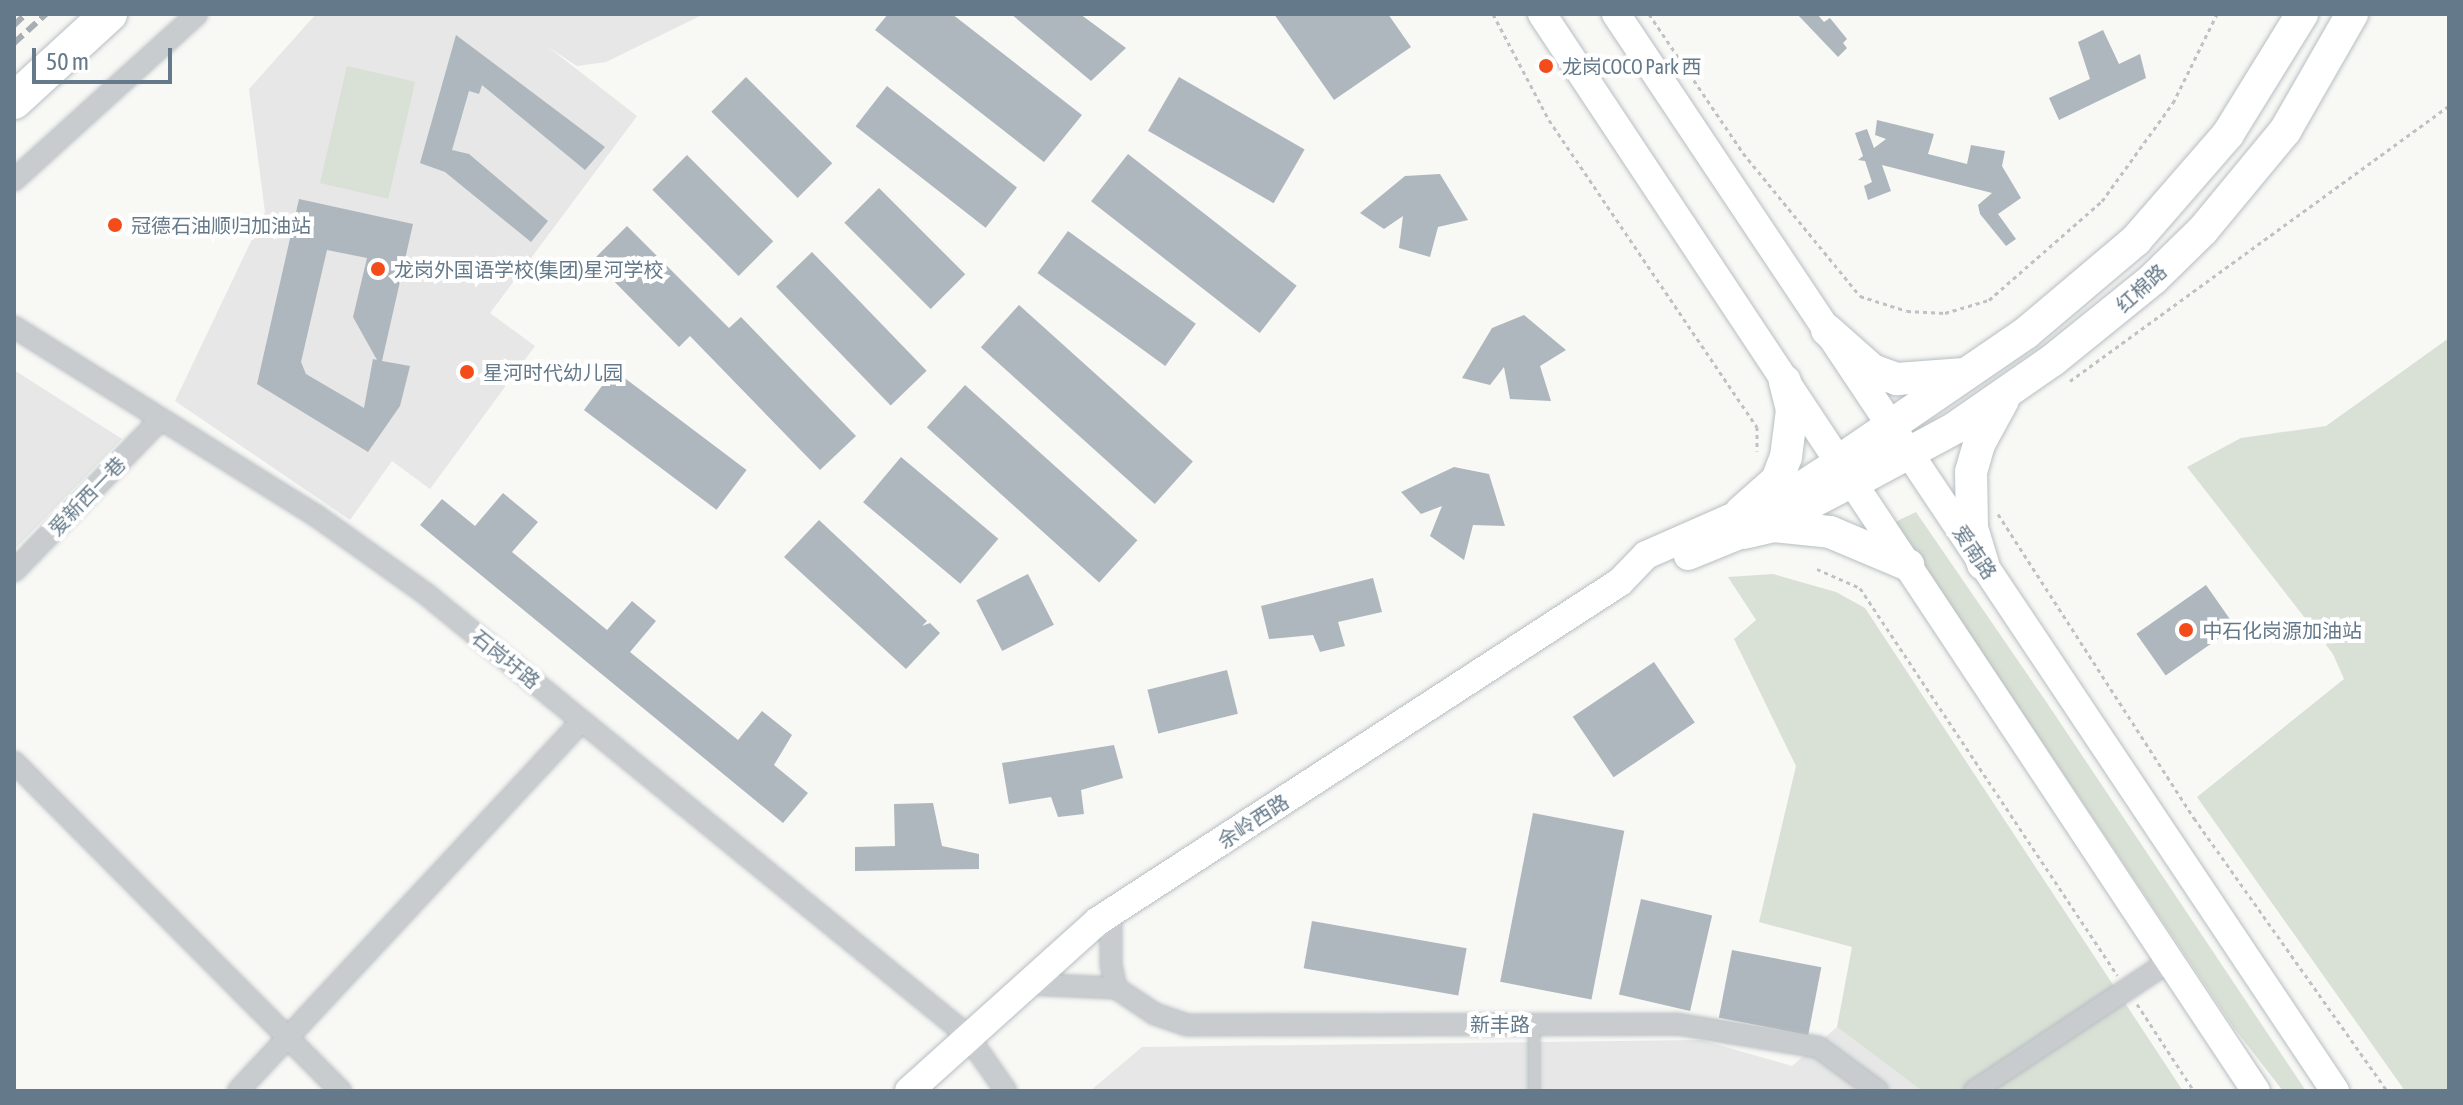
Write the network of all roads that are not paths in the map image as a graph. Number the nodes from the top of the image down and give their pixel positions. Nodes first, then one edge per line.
1 (109, 14) edge
2 (197, 14) edge
3 (1542, 14) edge
4 (1616, 14) edge
5 (2302, 14) edge
6 (2352, 14) edge
7 (14, 101) edge
8 (14, 180) edge
9 (14, 327) edge
10 (1827, 330) junction
11 (1975, 371) junction
12 (1785, 381) junction
13 (2011, 390) junction
14 (160, 420) junction
15 (1900, 440) junction
16 (1846, 472) junction
17 (1743, 522) junction
18 (1983, 564) junction
19 (1908, 565) junction
20 (14, 571) edge
21 (582, 721) junction
22 (14, 762) edge
23 (1111, 913) junction
24 (2170, 961) junction
25 (1025, 984) junction
26 (1116, 988) junction
27 (1534, 1024) junction
28 (967, 1035) junction
29 (290, 1039) junction
30 (238, 1091) edge
31 (341, 1091) edge
32 (909, 1091) edge
33 (1006, 1091) edge
34 (1534, 1091) edge
35 (1878, 1091) edge
36 (1974, 1091) edge
37 (2256, 1091) edge
38 (2335, 1091) edge

1 - 7 highway
2 - 8 street
3 - 12 main road
4 - 10 main road, 爱南路
5 - 11 main road, 红棉路
6 - 13 main road, 红棉路
9 - 14 street, 石岗圩路
10 - 11 main road
10 - 15 main road, 爱南路
11 - 15 main road, 红棉路
12 - 16 main road
12 - 17 main road
13 - 15 main road, 红棉路
13 - 18 main road
14 - 20 street, 爱新西一巷
14 - 21 street, 石岗圩路
15 - 16 main road, 红棉路
15 - 18 main road, 爱南路
16 - 17 main road, 余岭西路
16 - 19 main road
17 - 19 main road
17 - 23 main road, 余岭西路
18 - 38 main road, 爱南路
19 - 24 main road
21 - 28 street, 石岗圩路
21 - 29 street
22 - 29 street
23 - 25 main road, 余岭西路
23 - 26 street
24 - 36 street
24 - 37 main road
25 - 26 street
25 - 28 main road, 余岭西路
26 - 27 street, 新丰路
27 - 34 lane
27 - 35 street, 新丰路
28 - 32 main road, 余岭西路
28 - 33 street, 石岗圩路
29 - 30 street
29 - 31 street

